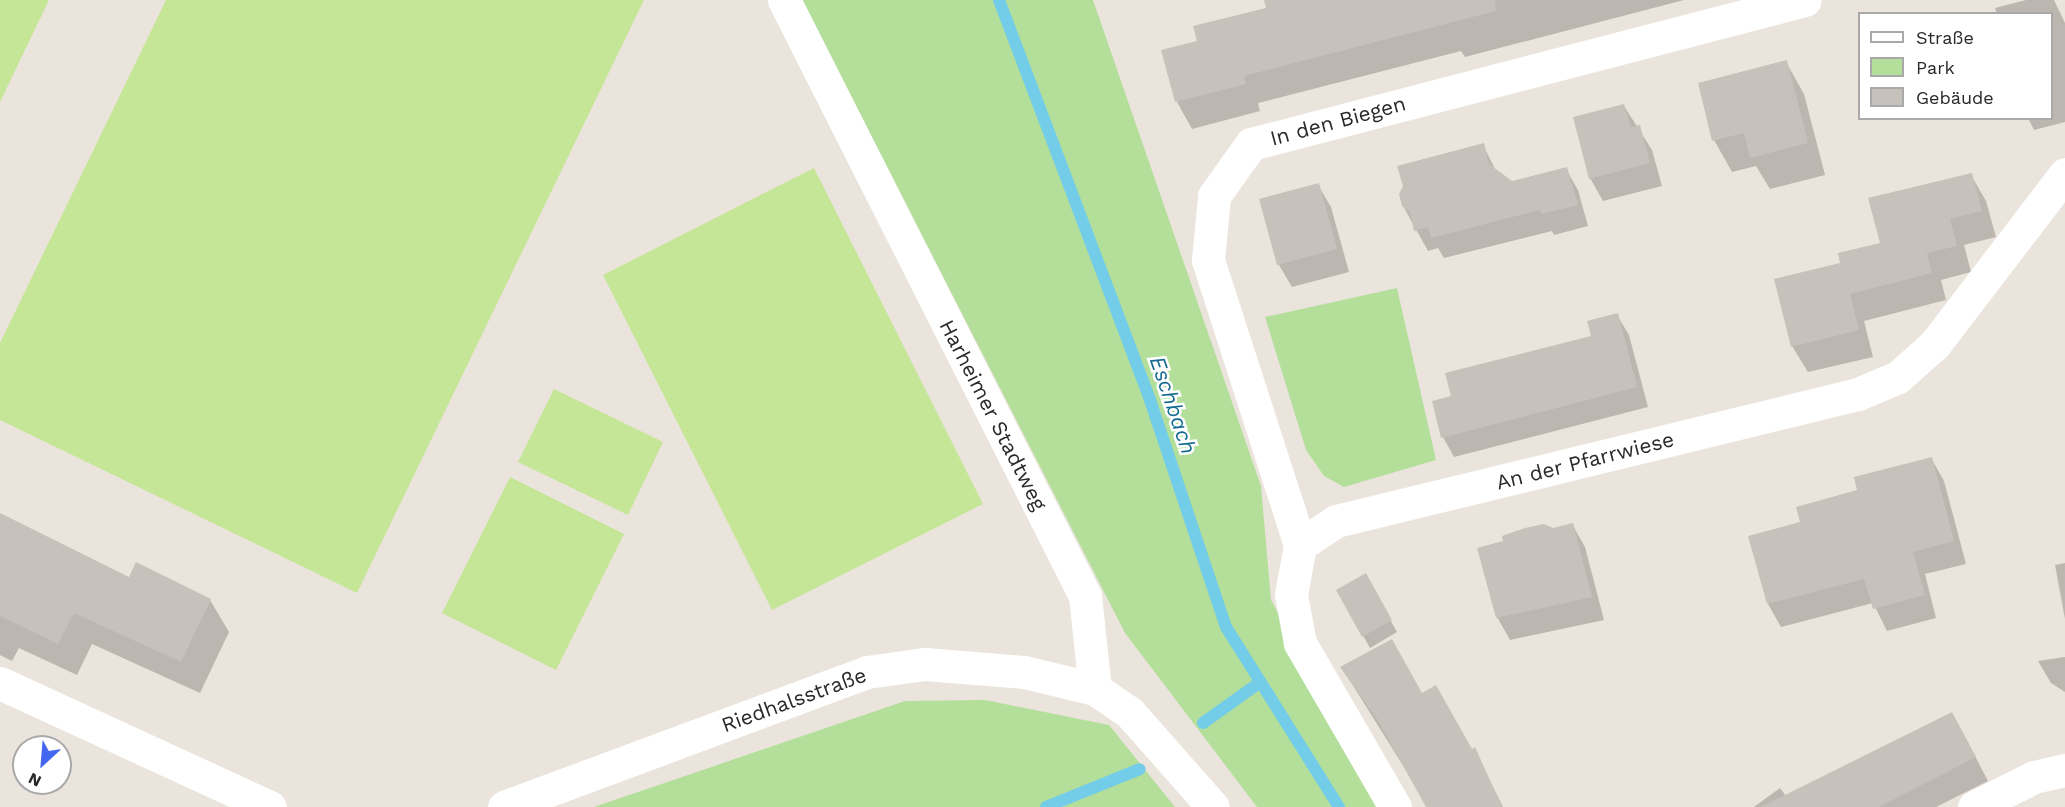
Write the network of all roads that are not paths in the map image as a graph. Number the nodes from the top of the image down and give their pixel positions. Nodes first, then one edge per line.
1 (784, 0) edge
2 (1805, 0) edge
3 (2065, 174) edge
4 (1300, 545) junction
5 (0, 683) edge
6 (1095, 689) junction
7 (2065, 770) edge
8 (270, 807) edge
9 (504, 807) edge
10 (1213, 807) edge
11 (1395, 807) edge
12 (1974, 807) edge

1 - 6 street, Harheimer Stadtweg
2 - 4 street, In den Biegen
3 - 4 street, An der Pfarrwiese
4 - 11 street
5 - 8 street
6 - 9 street, Riedhalsstraße
6 - 10 street
7 - 12 street

